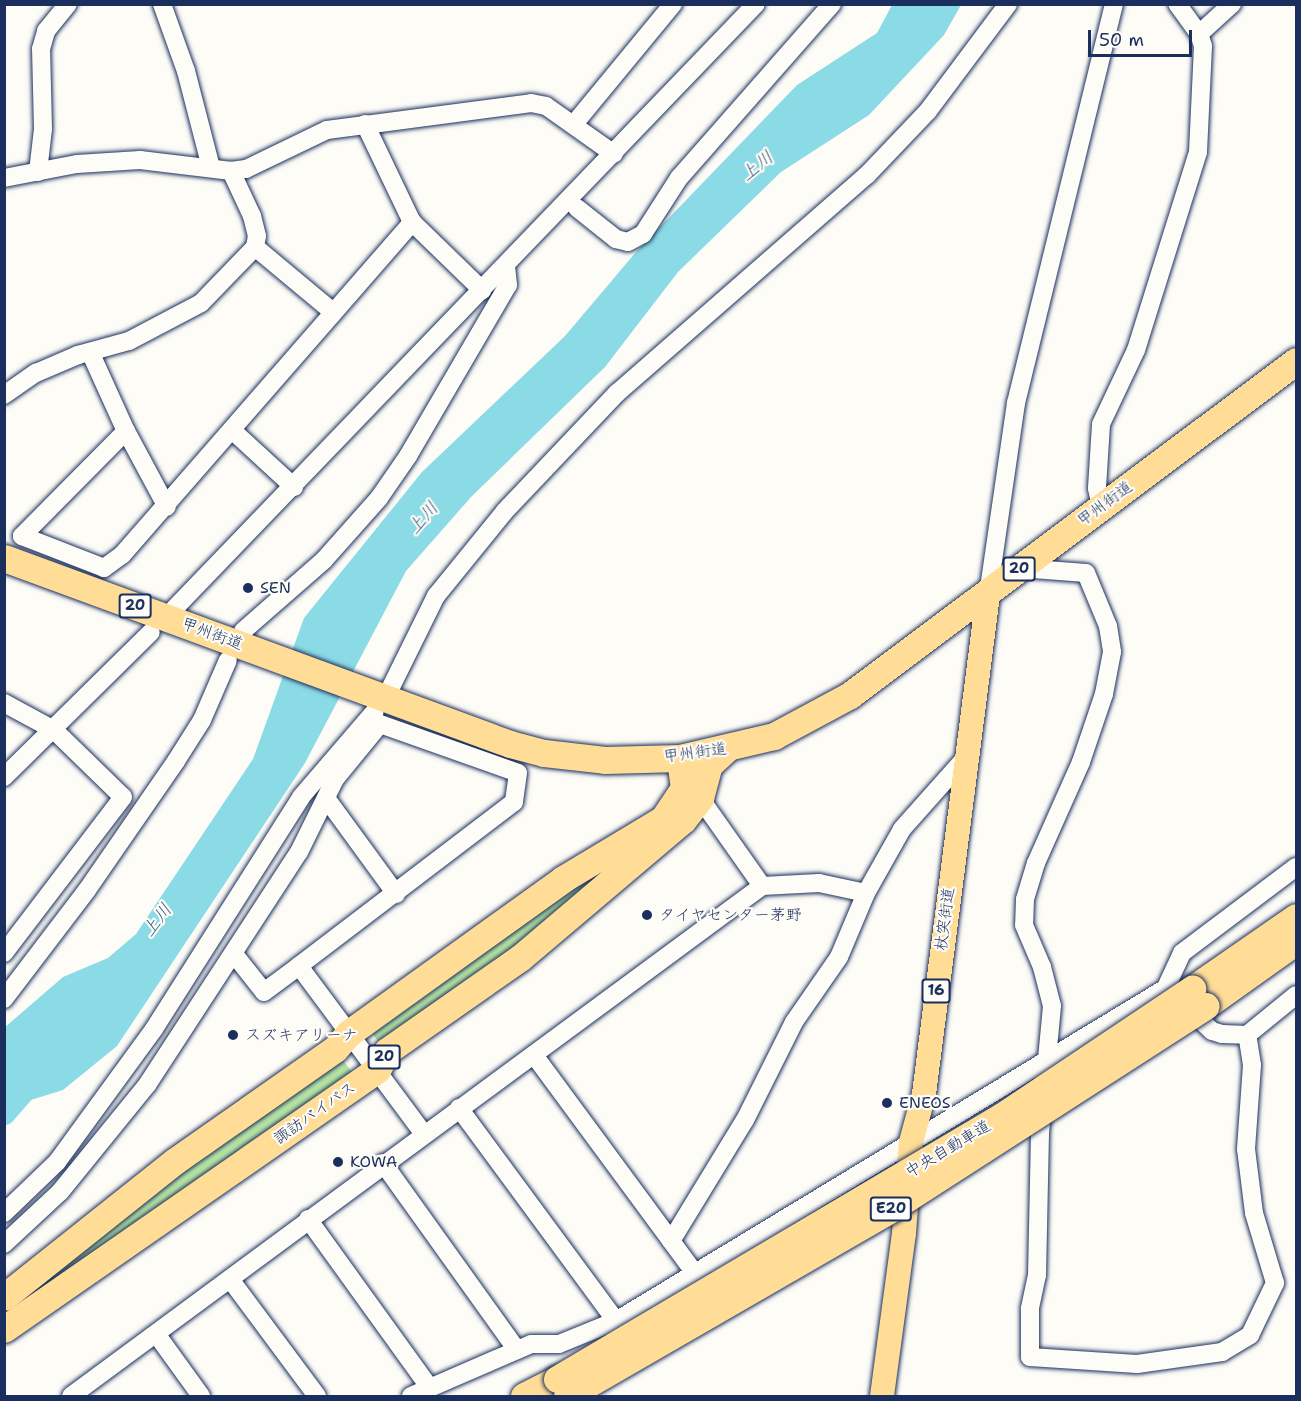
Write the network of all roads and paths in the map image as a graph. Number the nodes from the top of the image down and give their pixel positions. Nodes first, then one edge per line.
1 (68, 4) edge
2 (162, 4) edge
3 (673, 4) edge
4 (756, 4) edge
5 (832, 4) edge
6 (1008, 4) edge
7 (1114, 4) edge
8 (1177, 4) edge
9 (1232, 4) edge
10 (1199, 34) junction
11 (365, 124) junction
12 (574, 124) junction
13 (614, 154) junction
14 (211, 168) junction
15 (231, 171) junction
16 (38, 172) junction
17 (4, 178) edge
18 (578, 208) dead end
19 (412, 222) junction
20 (255, 247) junction
21 (506, 266) junction
22 (482, 290) junction
23 (333, 312) junction
24 (91, 354) junction
25 (1296, 361) edge
26 (4, 395) edge
27 (126, 431) junction
28 (233, 431) junction
29 (294, 487) junction
30 (1101, 506) junction
31 (167, 507) junction
32 (4, 558) edge
33 (1020, 568) junction
34 (988, 595) junction
35 (174, 609) dead end
36 (243, 631) dead end
37 (151, 632) dead end
38 (228, 660) dead end
39 (381, 697) junction
40 (4, 703) edge
41 (54, 730) junction
42 (726, 749) junction
43 (968, 755) junction
44 (680, 758) junction
45 (4, 777) edge
46 (326, 798) junction
47 (700, 798) junction
48 (1296, 867) edge
49 (762, 886) junction
50 (866, 893) junction
51 (396, 894) junction
52 (1296, 917) edge
53 (1296, 941) edge
54 (4, 953) edge
55 (234, 954) junction
56 (299, 966) junction
57 (1188, 994) junction
58 (1296, 995) edge
59 (4, 999) edge
60 (349, 1033) junction
61 (1247, 1035) junction
62 (534, 1055) junction
63 (1045, 1062) junction
64 (377, 1070) junction
65 (459, 1108) junction
66 (423, 1132) junction
67 (911, 1142) junction
68 (383, 1163) junction
69 (4, 1213) edge
70 (308, 1219) junction
71 (671, 1241) junction
72 (4, 1244) edge
73 (696, 1275) junction
74 (230, 1279) junction
75 (4, 1297) edge
76 (616, 1321) junction
77 (4, 1329) edge
78 (157, 1335) junction
79 (559, 1344) junction
80 (517, 1350) junction
81 (430, 1388) junction
82 (882, 1391) edge
83 (567, 1392) edge
84 (78, 1394) edge
85 (201, 1396) edge
86 (317, 1396) edge
87 (411, 1396) edge
88 (524, 1396) edge

1 - 16 street
2 - 14 street
3 - 12 street
4 - 13 street
5 - 18 street
6 - 39 street
7 - 34 street
8 - 10 street
9 - 10 street
10 - 30 street
11 - 12 street
11 - 15 street
11 - 19 street
12 - 13 street
13 - 21 street
14 - 15 street
14 - 16 street
15 - 20 street
16 - 17 street
19 - 22 street
19 - 23 street
20 - 23 street
20 - 24 street
21 - 22 street
21 - 36 street
22 - 29 street
23 - 28 street
24 - 26 street
24 - 27 street
25 - 30 highway, 甲州街道 / 20
27 - 31 street
27 - 31 street
28 - 29 street
28 - 31 street
29 - 35 street
30 - 33 highway, 甲州街道 / 20
32 - 39 highway, 甲州街道 / 20
33 - 34 highway, 甲州街道 / 20
33 - 63 street
34 - 42 highway, 甲州街道 / 20
34 - 43 main road, 杖突街道 / 16
37 - 41 street
38 - 59 street
39 - 44 highway, 甲州街道 / 20
39 - 69 street
40 - 41 street
41 - 45 street
41 - 54 street
42 - 44 highway, 甲州街道 / 20
42 - 47 highway, 諏訪バイパス / 20
43 - 50 street
43 - 67 main road, 杖突街道 / 16
44 - 60 highway, 20
46 - 51 street
46 - 51 street
46 - 55 street
47 - 49 street
47 - 64 highway, 諏訪バイパス / 20
48 - 57 street
49 - 50 street
49 - 62 street
50 - 71 street
51 - 56 street
52 - 57 highway, 中央自動車道 / E20
53 - 57 highway, 中央自動車道 / E20
55 - 56 street
55 - 72 street
56 - 60 street
57 - 61 street
57 - 63 street
57 - 83 highway, 中央自動車道 / E20, bridge
58 - 61 street
60 - 64 street
60 - 75 highway, 20
61 - 63 street
62 - 65 street
62 - 71 street
63 - 67 street
64 - 66 street
64 - 77 highway, 諏訪バイパス / 20
65 - 66 street
65 - 76 street
66 - 68 street
67 - 73 street
67 - 82 main road, 杖突街道 / 16
68 - 70 street
68 - 80 street
70 - 74 street
70 - 81 street
71 - 73 street
73 - 76 street
74 - 78 street
74 - 86 street
76 - 79 street
78 - 84 street
78 - 85 street
79 - 80 street
79 - 83 street
80 - 81 street
81 - 87 street
83 - 88 highway, 中央自動車道 / E20

